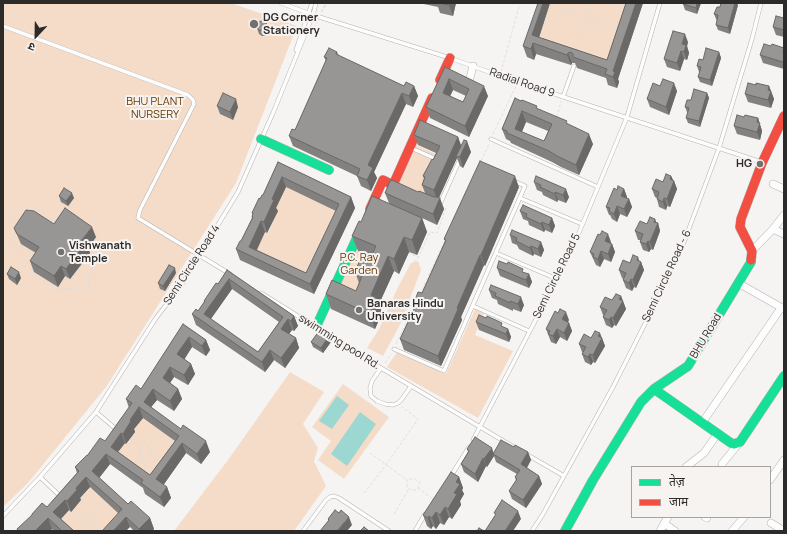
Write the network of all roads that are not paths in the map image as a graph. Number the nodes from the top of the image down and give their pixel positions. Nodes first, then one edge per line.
1 (281, 3) edge
2 (312, 3) edge
3 (316, 3) edge
4 (660, 3) edge
5 (761, 3) edge
6 (308, 13) junction
7 (313, 15) junction
8 (3, 26) edge
9 (450, 58) junction
10 (473, 66) junction
11 (574, 66) dead end
12 (470, 78) edge
13 (286, 82) junction
14 (563, 97) junction
15 (784, 116) edge
16 (627, 117) junction
17 (261, 139) junction
18 (491, 139) road end
19 (410, 147) junction
20 (719, 148) junction
21 (463, 152) edge
22 (762, 163) junction
23 (434, 165) edge
24 (329, 170) dead end
25 (512, 181) edge
26 (773, 184) dead end
27 (598, 187) junction
28 (784, 189) edge
29 (520, 198) junction
30 (438, 205) edge
31 (784, 215) edge
32 (582, 224) junction
33 (773, 229) junction
34 (784, 234) edge
35 (752, 251) junction
36 (496, 253) junction
37 (199, 255) junction
38 (233, 276) edge
39 (557, 279) junction
40 (738, 283) junction
41 (259, 292) edge
42 (473, 306) junction
43 (783, 309) edge
44 (316, 327) junction
45 (530, 331) junction
46 (394, 349) road end
47 (381, 368) junction
48 (784, 376) edge
49 (411, 386) junction
50 (654, 389) junction
51 (96, 412) junction
52 (702, 422) junction
53 (480, 427) junction
54 (118, 431) edge
55 (718, 433) junction
56 (740, 442) junction
57 (519, 450) edge
58 (525, 453) edge
59 (784, 461) edge
60 (722, 464) dead end
61 (687, 466) edge
62 (564, 476) junction
63 (40, 477) junction
64 (771, 479) edge
65 (447, 481) edge
66 (61, 497) edge
67 (427, 512) edge
68 (3, 516) edge
69 (743, 518) edge
70 (666, 520) edge
71 (771, 522) dead end
72 (303, 531) edge
73 (389, 531) edge
74 (415, 531) edge
75 (532, 531) edge
76 (565, 531) edge
77 (660, 531) edge
78 (675, 531) edge
79 (732, 531) edge
80 (784, 531) edge

1 - 6 lane, Radial Road 9
2 - 6 lane
3 - 7 lane, Semi Circle Road 4
4 - 16 lane, Semi Circle Road 5
5 - 20 lane, Semi Circle Road - 6
6 - 7 lane, Radial Road 9
6 - 13 lane
7 - 9 lane, Radial Road 9
7 - 13 lane, Semi Circle Road 4
8 - 37 lane
9 - 10 lane, Radial Road 9
9 - 19 street
10 - 12 street
10 - 14 lane, Radial Road 9
11 - 14 lane
13 - 17 lane, Semi Circle Road 4
14 - 16 lane, Radial Road 9
15 - 22 street
16 - 20 lane, Radial Road 9
16 - 27 lane, Semi Circle Road 5
17 - 24 street
17 - 37 lane, Semi Circle Road 4
18 - 27 lane
19 - 23 lane
19 - 44 street
20 - 22 lane, Radial Road 9
20 - 62 lane, Semi Circle Road - 6
21 - 30 lane
22 - 35 street
25 - 29 lane
26 - 28 street
27 - 32 lane, Semi Circle Road 5
29 - 32 lane
29 - 36 lane
31 - 33 street
32 - 39 lane, Semi Circle Road 5
33 - 34 street
33 - 35 street
35 - 40 street, BHU Road
36 - 39 lane
36 - 42 lane
37 - 38 lane
37 - 51 lane, Semi Circle Road 4
39 - 45 lane, Semi Circle Road 5
40 - 43 street
40 - 50 street, BHU Road
41 - 44 lane, swimming pool Rd.
42 - 45 lane
42 - 46 lane
43 - 52 street
44 - 47 lane, swimming pool Rd.
45 - 53 lane, Semi Circle Road 5
47 - 49 lane, swimming pool Rd.
47 - 49 lane
48 - 56 street
49 - 53 lane, swimming pool Rd.
50 - 52 street
50 - 76 street, BHU Road
51 - 54 lane
51 - 63 lane, Semi Circle Road 4
52 - 55 street
53 - 57 lane, swimming pool Rd.
53 - 65 lane, Semi Circle Road 5
55 - 56 street
55 - 61 street
56 - 60 street
58 - 62 lane
59 - 64 street
62 - 75 lane, Semi Circle Road - 6
63 - 66 lane
63 - 68 lane, Semi Circle Road 4
67 - 74 lane
69 - 79 street
70 - 77 street
70 - 78 street
71 - 80 street
72 - 73 lane

